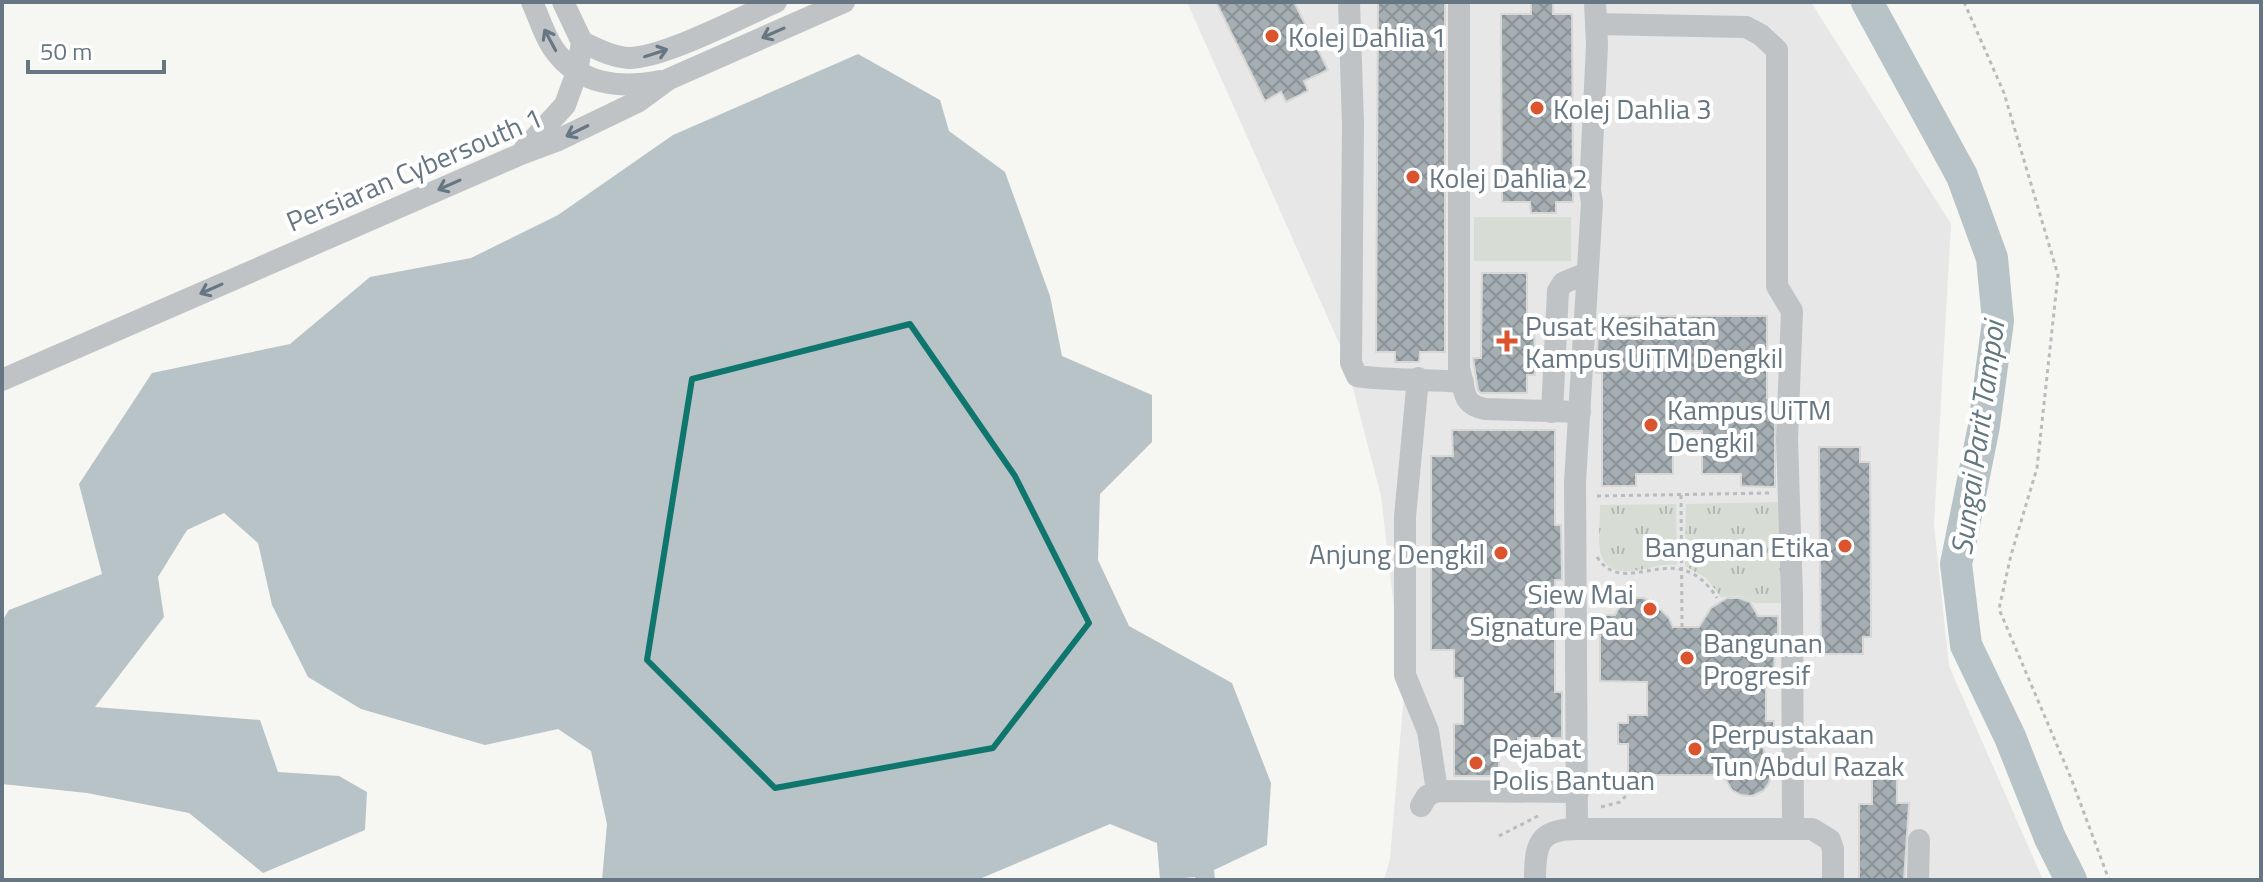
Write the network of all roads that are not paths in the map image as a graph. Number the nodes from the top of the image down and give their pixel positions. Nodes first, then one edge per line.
1 (532, 2) edge
2 (563, 2) edge
3 (776, 2) edge
4 (844, 2) edge
5 (1349, 2) edge
6 (1459, 2) edge
7 (1596, 13) edge
8 (582, 42) junction
9 (577, 72) junction
10 (669, 79) junction
11 (521, 154) junction
12 (1587, 273) junction
13 (1418, 378) junction
14 (2, 380) edge
15 (1463, 382) junction
16 (1552, 412) junction
17 (1580, 412) junction
18 (1578, 792) junction
19 (1577, 829) junction
20 (1793, 829) junction
21 (1919, 840) dead end
22 (1535, 880) edge
23 (1833, 880) edge
24 (1918, 880) edge

9 -> 1 street
2 - 8 street
8 -> 3 street
4 -> 10 street, Persiaran Cybersouth 1
5 - 13 street
6 - 15 street
7 - 12 street
7 - 20 street
8 - 9 street
9 - 10 street
9 - 11 street
10 -> 11 street, Persiaran Cybersouth 1
11 -> 14 street, Persiaran Cybersouth 1
12 - 16 street
12 - 17 street
13 - 15 street
13 - 18 street
15 - 16 street
16 - 17 street
17 - 18 street
18 - 19 street
19 - 20 street
19 - 22 street
20 - 23 street
21 - 24 street

